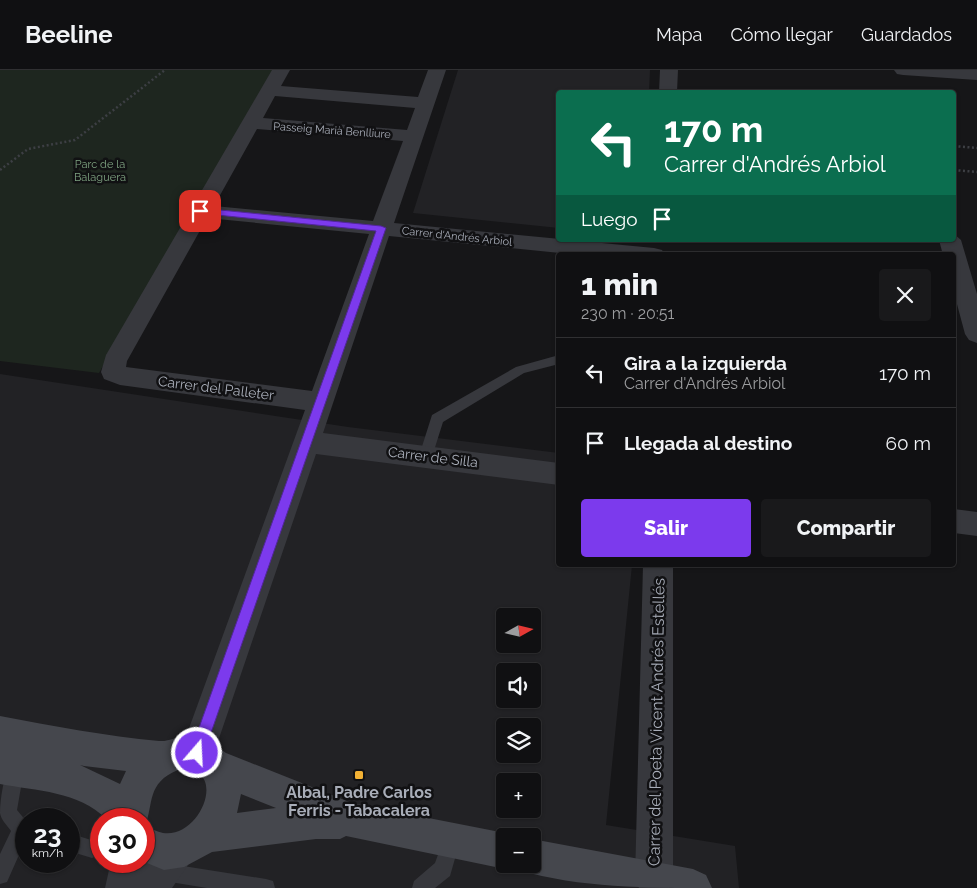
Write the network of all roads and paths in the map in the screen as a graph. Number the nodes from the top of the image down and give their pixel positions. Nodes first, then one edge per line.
1 (165, 70) edge
2 (281, 70) edge
3 (437, 70) edge
4 (668, 70) edge
5 (902, 75) edge
6 (977, 75) edge
7 (270, 90) junction
8 (668, 90) edge
9 (425, 102) junction
10 (250, 123) junction
11 (414, 136) junction
12 (956, 146) edge
13 (977, 148) edge
14 (0, 170) edge
15 (956, 170) edge
16 (977, 172) edge
17 (200, 211) junction
18 (381, 228) junction
19 (624, 252) edge
20 (956, 258) edge
21 (964, 283) edge
22 (977, 334) edge
23 (556, 360) edge
24 (321, 402) junction
25 (306, 442) junction
26 (426, 456) junction
27 (556, 474) edge
28 (956, 521) edge
29 (977, 524) edge
30 (658, 567) edge
31 (0, 733) edge
32 (163, 759) junction
33 (208, 760) junction
34 (8, 768) edge
35 (120, 808) edge
36 (130, 808) edge
37 (15, 819) edge
38 (352, 821) junction
39 (451, 841) junction
40 (15, 846) edge
41 (496, 849) edge
42 (160, 859) edge
43 (541, 859) edge
44 (0, 875) edge
45 (654, 880) junction
46 (124, 888) edge
47 (266, 888) edge
48 (421, 888) edge
49 (693, 888) edge

1 - 14 path
2 - 7 street
3 - 9 street
4 - 8 street
5 - 6 street
7 - 9 street
7 - 10 street
9 - 11 street
10 - 11 street, Passeig Marià Benlliure
10 - 17 street
11 - 18 street
12 - 13 path
15 - 16 path
17 - 18 street, Carrer d'Andrés Arbiol
17 - 24 street, Carrer del Palleter
18 - 19 street, Carrer d'Andrés Arbiol
18 - 24 street
20 - 21 street
21 - 22 street
23 - 26 lane
24 - 25 street
25 - 26 street, Carrer de Silla
25 - 33 street
26 - 27 street, Carrer de Silla
28 - 29 street
30 - 45 street, Carrer del Poeta Vicent Andrés Estellés
31 - 32 street
32 - 33 street
32 - 36 street
33 - 38 street
33 - 42 street
34 - 35 street
34 - 37 lane
38 - 39 street
38 - 42 street
39 - 41 street
39 - 48 lane
40 - 44 lane
42 - 46 street
42 - 47 lane
43 - 45 street
45 - 49 street

